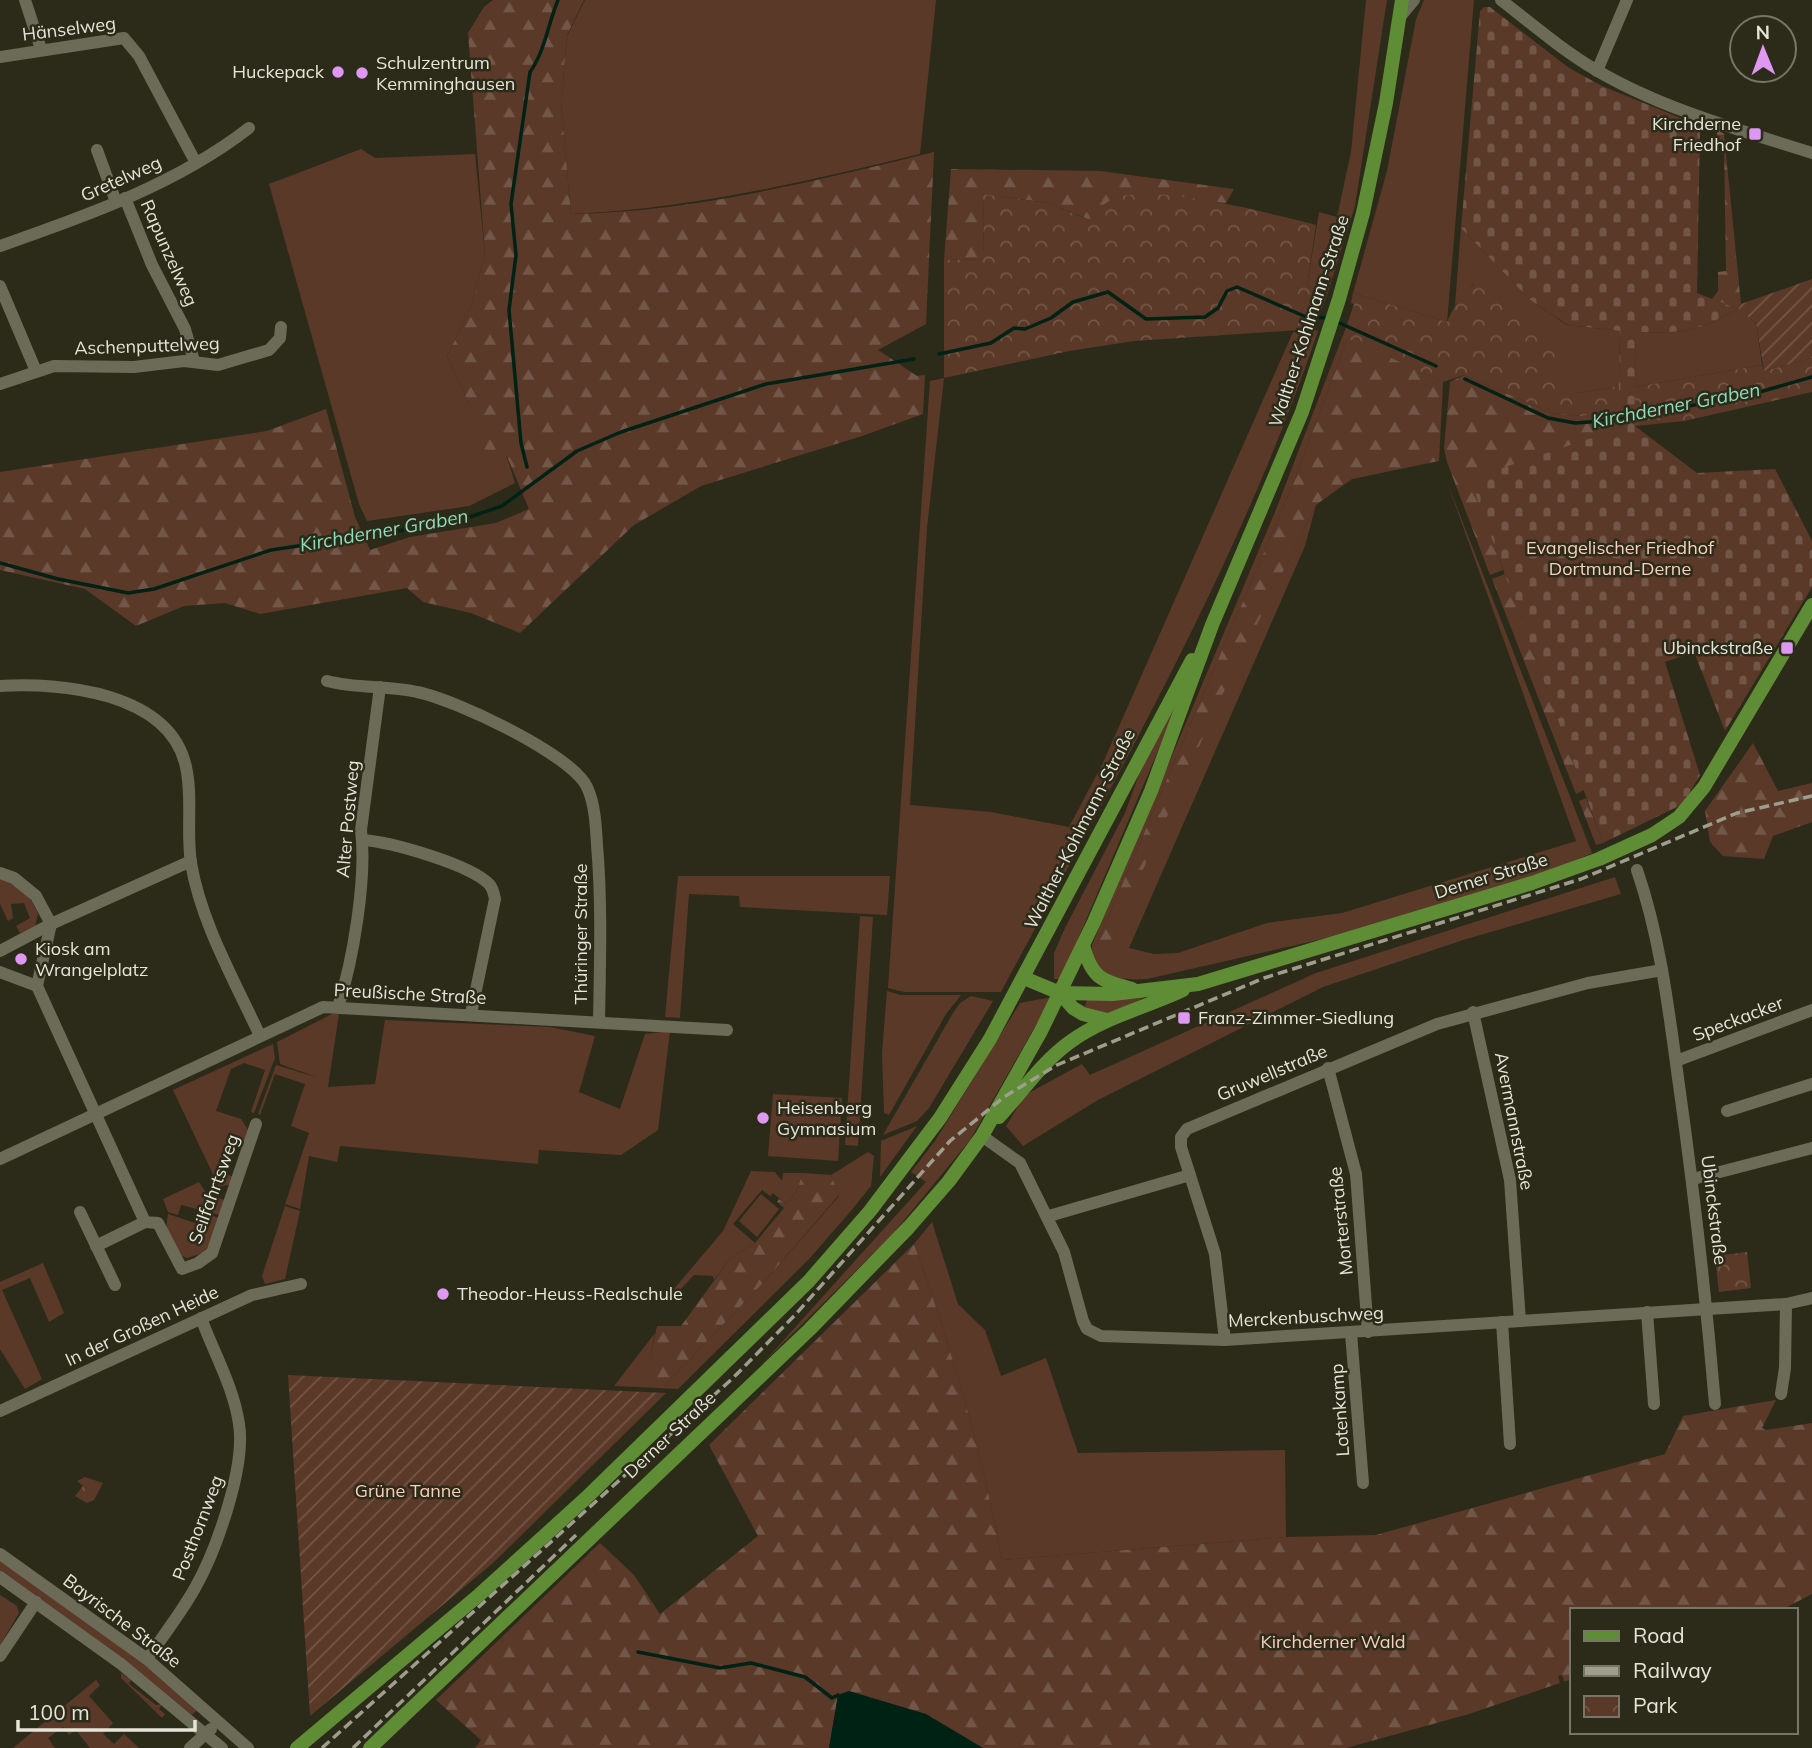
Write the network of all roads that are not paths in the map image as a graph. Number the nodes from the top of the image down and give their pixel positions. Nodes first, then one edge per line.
1 (25, 0) edge
2 (1402, 0) edge
3 (1414, 0) edge
4 (1501, 0) edge
5 (1627, 0) edge
6 (1400, 17) junction
7 (41, 49) junction
8 (0, 57) edge
9 (1597, 71) junction
10 (249, 128) dead end
11 (97, 150) dead end
12 (1812, 153) edge
13 (195, 163) junction
14 (121, 200) junction
15 (0, 246) edge
16 (0, 286) edge
17 (281, 327) dead end
18 (194, 361) junction
19 (36, 370) junction
20 (0, 384) edge
21 (1812, 606) edge
22 (1212, 625) junction
23 (327, 681) dead end
24 (0, 686) edge
25 (380, 687) junction
26 (363, 840) junction
27 (191, 861) junction
28 (1637, 870) dead end
29 (0, 873) edge
30 (51, 924) junction
31 (1083, 945) junction
32 (0, 951) edge
33 (1662, 970) junction
34 (0, 972) edge
35 (1024, 978) junction
36 (1198, 984) junction
37 (37, 986) junction
38 (1138, 992) junction
39 (1060, 993) junction
40 (338, 1007) junction
41 (1812, 1010) edge
42 (1473, 1013) junction
43 (471, 1014) junction
44 (1107, 1020) junction
45 (599, 1021) junction
46 (727, 1030) dead end
47 (260, 1036) junction
48 (1676, 1061) junction
49 (1328, 1068) junction
50 (1812, 1084) edge
51 (1727, 1111) dead end
52 (94, 1114) junction
53 (256, 1124) dead end
54 (982, 1136) junction
55 (1812, 1148) edge
56 (0, 1159) edge
57 (1190, 1175) junction
58 (1693, 1179) junction
59 (870, 1211) joint
60 (80, 1212) dead end
61 (1049, 1216) junction
62 (145, 1222) junction
63 (96, 1246) junction
64 (301, 1284) dead end
65 (115, 1285) dead end
66 (1812, 1298) edge
67 (1786, 1304) junction
68 (1709, 1308) junction
69 (1647, 1312) junction
70 (201, 1318) junction
71 (1520, 1321) junction
72 (1502, 1322) junction
73 (1368, 1332) junction
74 (1351, 1333) junction
75 (1226, 1340) junction
76 (1780, 1394) dead end
77 (1654, 1404) dead end
78 (1715, 1404) dead end
79 (0, 1411) edge
80 (1510, 1444) dead end
81 (1363, 1483) dead end
82 (0, 1554) edge
83 (0, 1577) edge
84 (36, 1602) junction
85 (0, 1656) edge
86 (147, 1660) junction
87 (219, 1722) junction
88 (206, 1733) junction
89 (190, 1748) edge
90 (222, 1748) edge
91 (248, 1748) edge
92 (297, 1748) edge
93 (370, 1748) edge

1 - 7 street
2 - 6 main road, Walther-Kohlmann-Straße
3 - 6 street, Walther-Kohlmann-Straße
4 - 9 street
5 - 9 street
6 - 22 main road, Walther-Kohlmann-Straße
7 - 8 street, Hänselweg
7 - 13 street, Hänselweg
9 - 12 street
10 - 13 street, Gretelweg
11 - 14 street, Rapunzelweg
13 - 14 street, Gretelweg
14 - 15 street, Gretelweg
14 - 18 street, Rapunzelweg
16 - 19 street
17 - 18 street, Aschenputtelweg
18 - 19 street, Aschenputtelweg
19 - 20 street, Aschenputtelweg
21 - 36 main road, Derner Straße
22 - 31 main road, Walther-Kohlmann-Straße
22 - 35 main road, Walther-Kohlmann-Straße
23 - 25 street
24 - 27 street
25 - 26 street, Alter Postweg
25 - 45 street, Thüringer Straße
26 - 40 street, Alter Postweg
26 - 43 street
27 - 30 street
27 - 47 street
28 - 33 street, Ubinckstraße
29 - 30 street
30 - 32 street
30 - 37 street
31 - 38 main road
31 - 39 main road, Walther-Kohlmann-Straße
33 - 42 street, Gruwellstraße
33 - 48 street, Ubinckstraße
34 - 37 street
35 - 39 main road
35 - 59 main road, Walther-Kohlmann-Straße
36 - 38 main road, Derner Straße
36 - 44 main road
37 - 52 street, Seilfahrtsweg
38 - 39 main road, Derner Straße
39 - 44 main road
39 - 54 main road, Walther-Kohlmann-Straße
40 - 43 street, Preußische Straße
40 - 47 street, Preußische Straße
41 - 48 street, Speckacker
42 - 49 street, Gruwellstraße
42 - 71 street, Avermannstraße
43 - 45 street, Preußische Straße
44 - 54 main road
45 - 46 street, Preußische Straße
47 - 52 street, Preußische Straße
48 - 58 street, Ubinckstraße
49 - 57 street, Gruwellstraße
49 - 73 street, Morterstraße
50 - 51 street
52 - 56 street, Preußische Straße
52 - 62 street, Seilfahrtsweg
53 - 62 street, Seilfahrtsweg
54 - 61 street, Merckenbuschweg
54 - 93 main road, Derner Straße
55 - 58 street
57 - 61 street
57 - 75 street, Gruwellstraße
58 - 68 street, Ubinckstraße
59 - 92 main road, Derner Straße
60 - 63 street
61 - 75 street, Merckenbuschweg
62 - 63 street
63 - 65 street
64 - 70 street, In der Großen Heide
66 - 67 street, Merckenbuschweg
67 - 68 street, Merckenbuschweg
67 - 76 street
68 - 69 street, Merckenbuschweg
68 - 78 street
69 - 71 street, Merckenbuschweg
69 - 77 street
70 - 79 street, In der Großen Heide
70 - 86 street, Posthornweg
71 - 72 street, Merckenbuschweg
72 - 73 street, Merckenbuschweg
72 - 80 street
73 - 74 street, Merckenbuschweg
74 - 75 street, Merckenbuschweg
74 - 81 street, Lotenkamp
82 - 86 street, Bayrische Straße
83 - 84 street, Bayrische Straße
84 - 85 street
84 - 88 street, Bayrische Straße
86 - 87 street, Bayrische Straße
87 - 88 street
87 - 91 street, Bayrische Straße
88 - 89 street
88 - 90 street, Bayrische Straße

